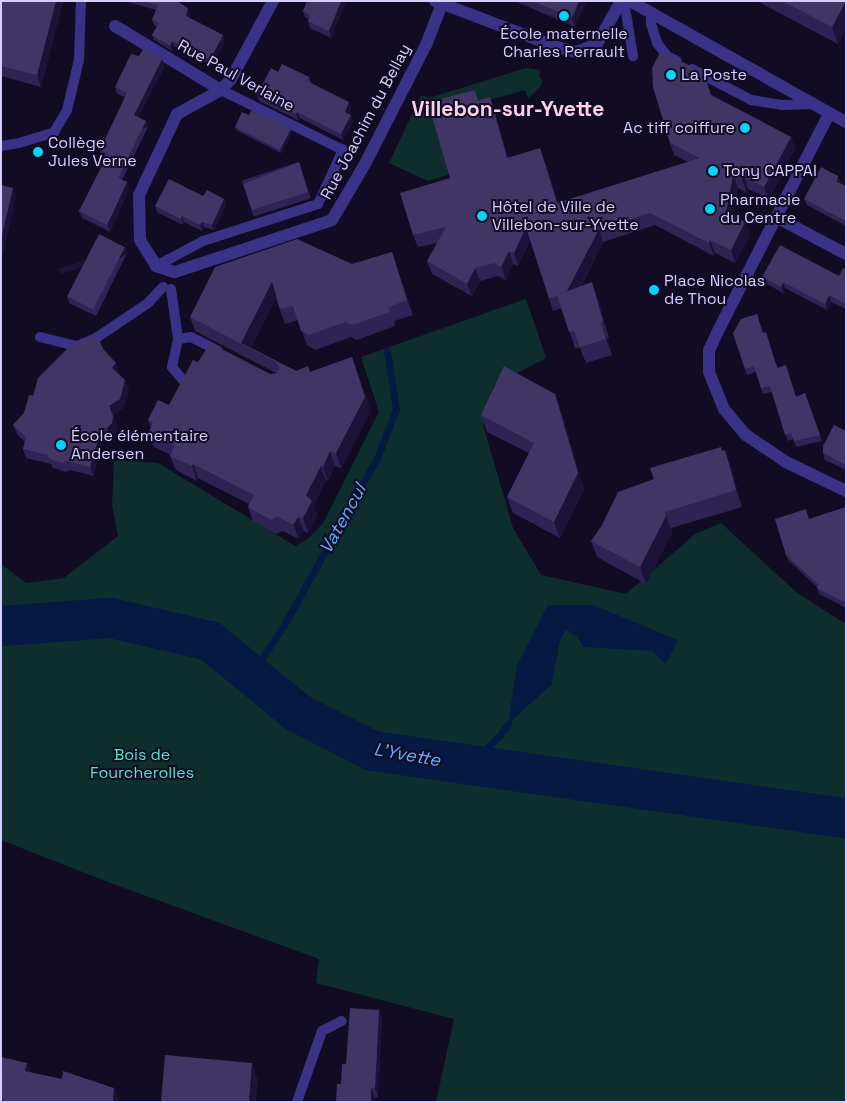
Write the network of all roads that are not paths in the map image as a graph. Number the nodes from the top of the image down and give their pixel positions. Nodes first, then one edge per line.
1 (81, 1) edge
2 (273, 1) edge
3 (622, 1) edge
4 (630, 1) edge
5 (438, 3) edge
6 (650, 12) junction
7 (115, 26) dead end
8 (633, 56) dead end
9 (221, 90) junction
10 (815, 104) junction
11 (829, 114) junction
12 (846, 122) edge
13 (1, 146) edge
14 (776, 217) junction
15 (846, 254) edge
16 (156, 266) junction
17 (40, 337) dead end
18 (178, 339) junction
19 (226, 355) edge
20 (183, 380) edge
21 (846, 491) edge
22 (342, 1021) dead end
23 (297, 1102) edge

1 - 13 lane
2 - 9 street
3 - 5 street
3 - 8 lane
4 - 6 street
5 - 16 street, Rue Joachim du Bellay
6 - 10 street
6 - 10 lane
7 - 9 street, Rue Paul Verlaine
9 - 16 street
9 - 16 lane, Rue Paul Verlaine
10 - 11 street
11 - 12 street
11 - 14 street
14 - 15 street
14 - 21 street
17 - 18 lane
18 - 19 lane
18 - 20 lane
22 - 23 lane

